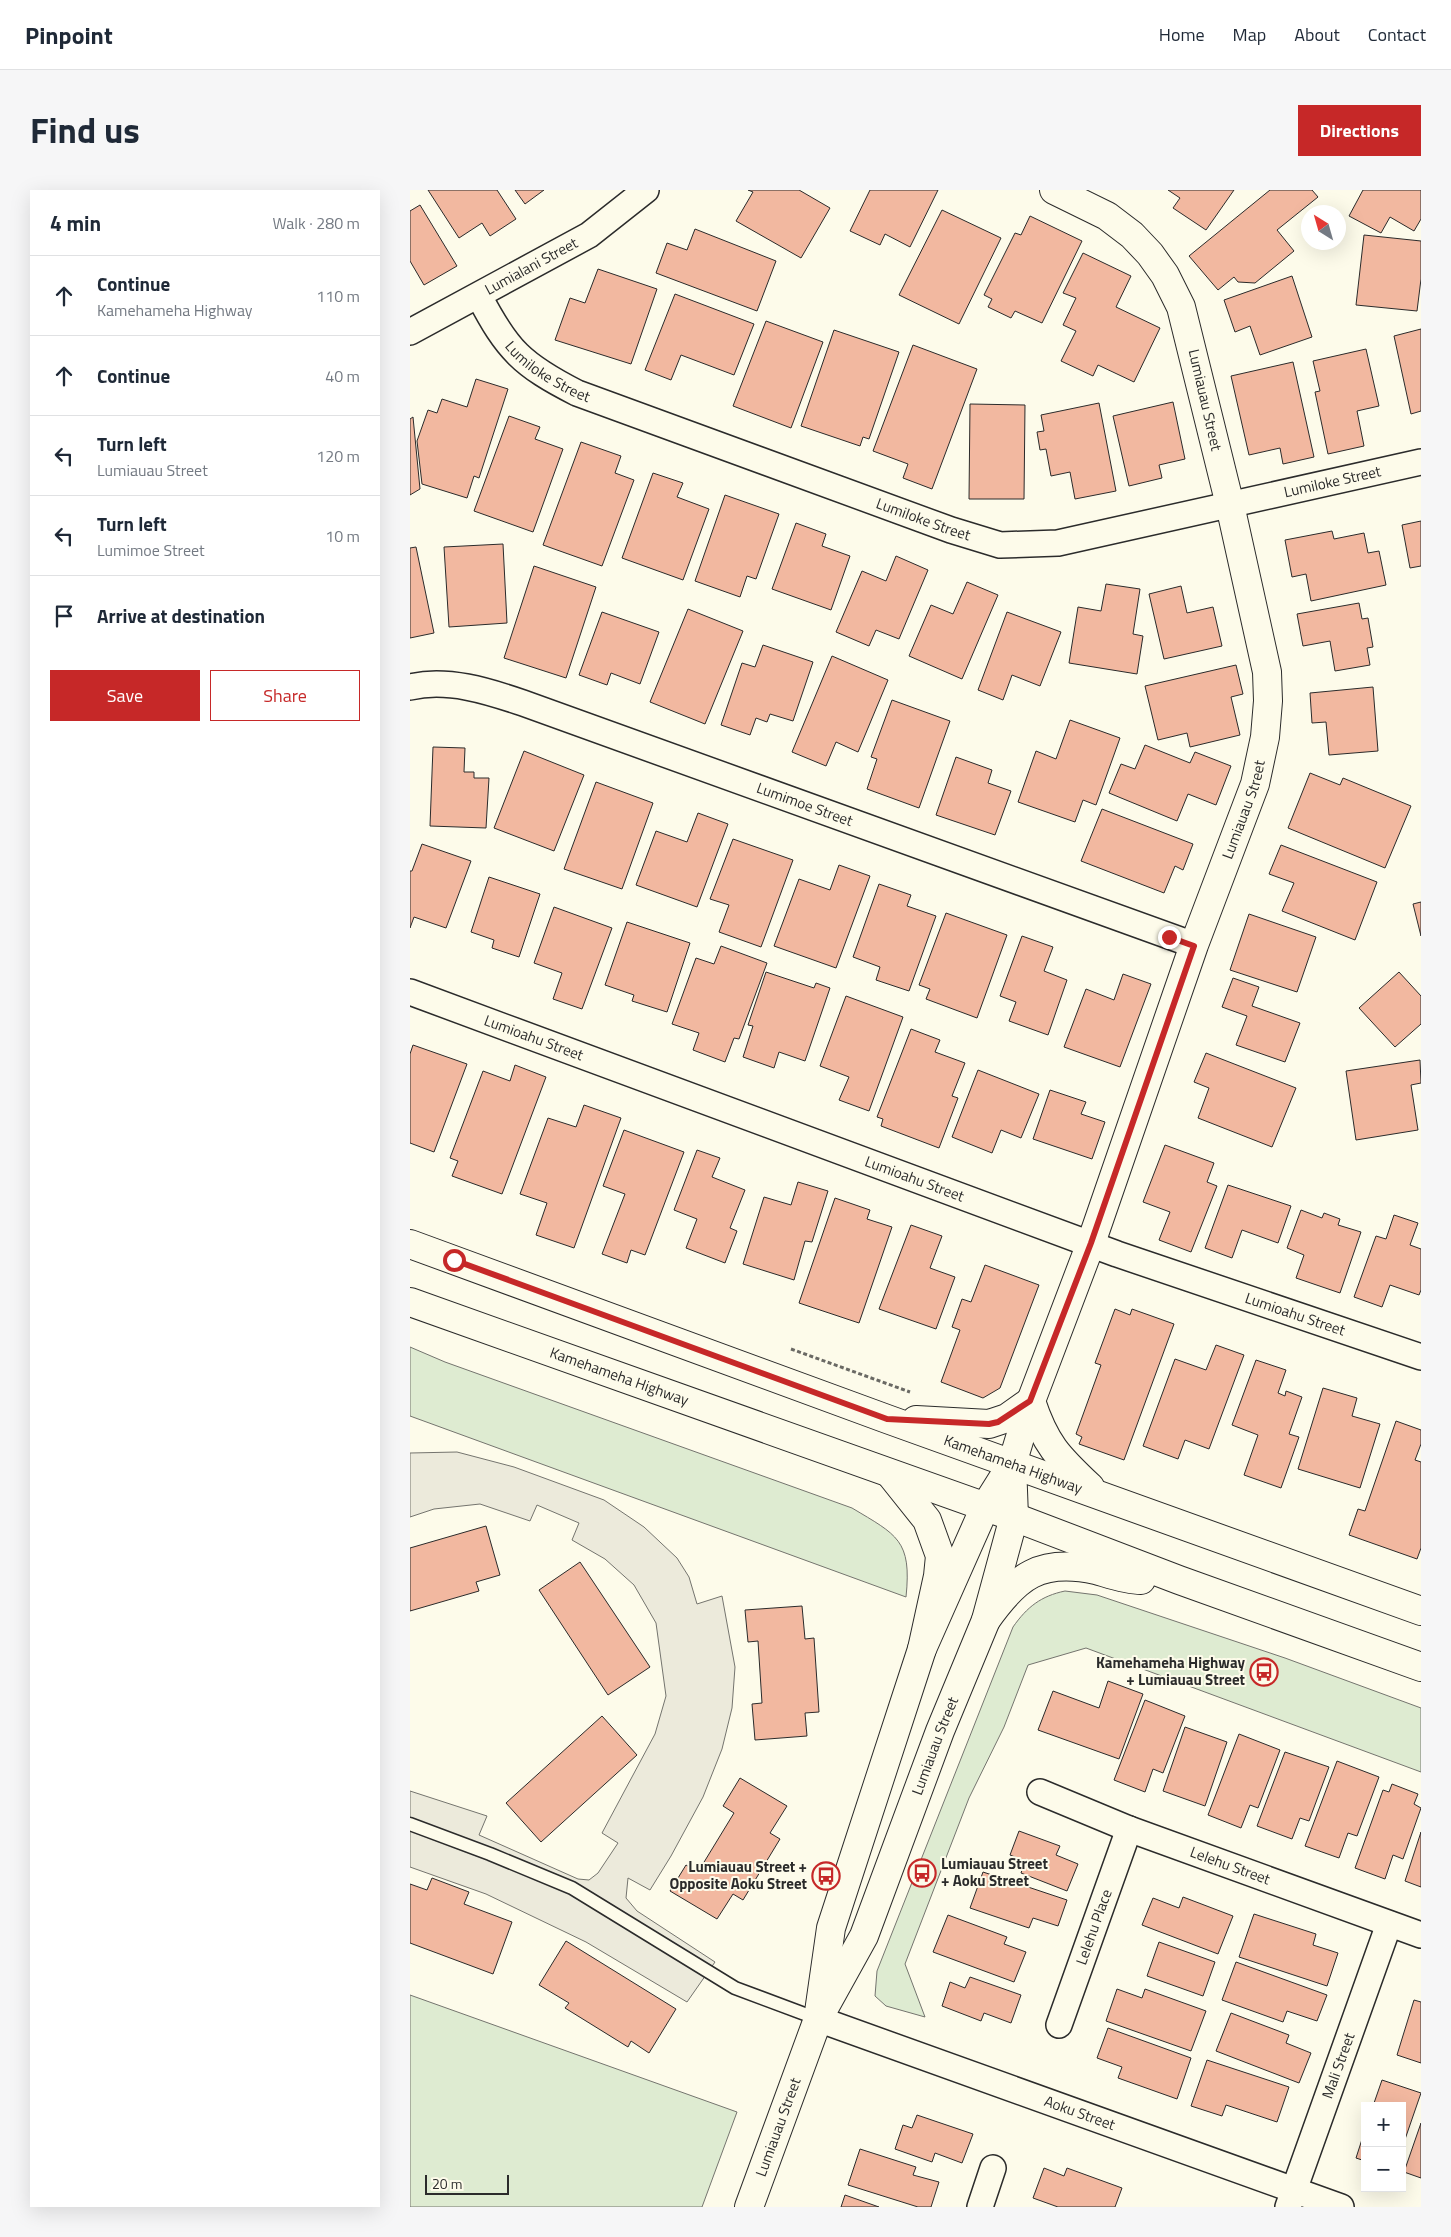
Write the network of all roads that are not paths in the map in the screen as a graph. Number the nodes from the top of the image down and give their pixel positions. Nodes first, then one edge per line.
1 (646, 190) edge
2 (1054, 190) edge
3 (479, 296) junction
4 (410, 332) edge
5 (1421, 462) edge
6 (1230, 505) junction
7 (410, 687) edge
8 (1194, 946) junction
9 (410, 992) edge
10 (1091, 1243) junction
11 (410, 1244) edge
12 (410, 1302) edge
13 (1421, 1358) edge
14 (1030, 1401) junction
15 (887, 1419) junction
16 (1012, 1464) junction
17 (891, 1475) junction
18 (1097, 1493) junction
19 (985, 1507) junction
20 (1014, 1517) junction
21 (1180, 1580) junction
22 (1421, 1611) edge
23 (986, 1620) junction
24 (922, 1649) junction
25 (1421, 1667) edge
26 (1040, 1792) dead end
27 (410, 1824) edge
28 (1129, 1829) junction
29 (1389, 1924) junction
30 (1421, 1935) edge
31 (818, 2019) junction
32 (1059, 2025) dead end
33 (993, 2168) dead end
34 (1291, 2199) edge
35 (749, 2207) edge
36 (980, 2207) edge
37 (1341, 2207) edge

1 - 3 street, Lumialani Street
2 - 6 main road, Lumiauau Street
3 - 4 street, Lumialani Street
3 - 6 street, Lumiloke Street
5 - 6 street, Lumiloke Street
6 - 8 main road, Lumiauau Street
7 - 8 street, Lumimoe Street
8 - 10 main road, Lumiauau Street
9 - 10 street, Lumioahu Street
10 - 13 street, Lumioahu Street
10 - 14 main road, Lumiauau Street
11 - 15 main road, Kamehameha Highway
12 - 17 main road, Kamehameha Highway
14 - 15 main road
14 - 16 main road, Lumiauau Street
14 - 18 main road
15 - 16 main road, Kamehameha Highway
16 - 18 main road, Kamehameha Highway
16 - 19 main road, Lumiauau Street
16 - 20 main road, Lumiauau Street
17 - 19 main road, Kamehameha Highway
17 - 24 main road
18 - 22 main road, Kamehameha Highway
19 - 20 main road, Kamehameha Highway
19 - 24 main road, Lumiauau Street
20 - 21 main road, Kamehameha Highway
20 - 23 main road, Lumiauau Street
21 - 23 main road
21 - 25 main road, Kamehameha Highway
23 - 31 main road, Lumiauau Street
24 - 31 main road, Lumiauau Street
26 - 28 street, Lelehu Street
27 - 31 lane
28 - 29 street, Lelehu Street
28 - 32 street, Lelehu Place
29 - 30 street, Lelehu Street
29 - 34 street, Mali Street
31 - 34 street, Aoku Street
31 - 35 main road, Lumiauau Street
33 - 36 street
34 - 37 street, Aoku Street

